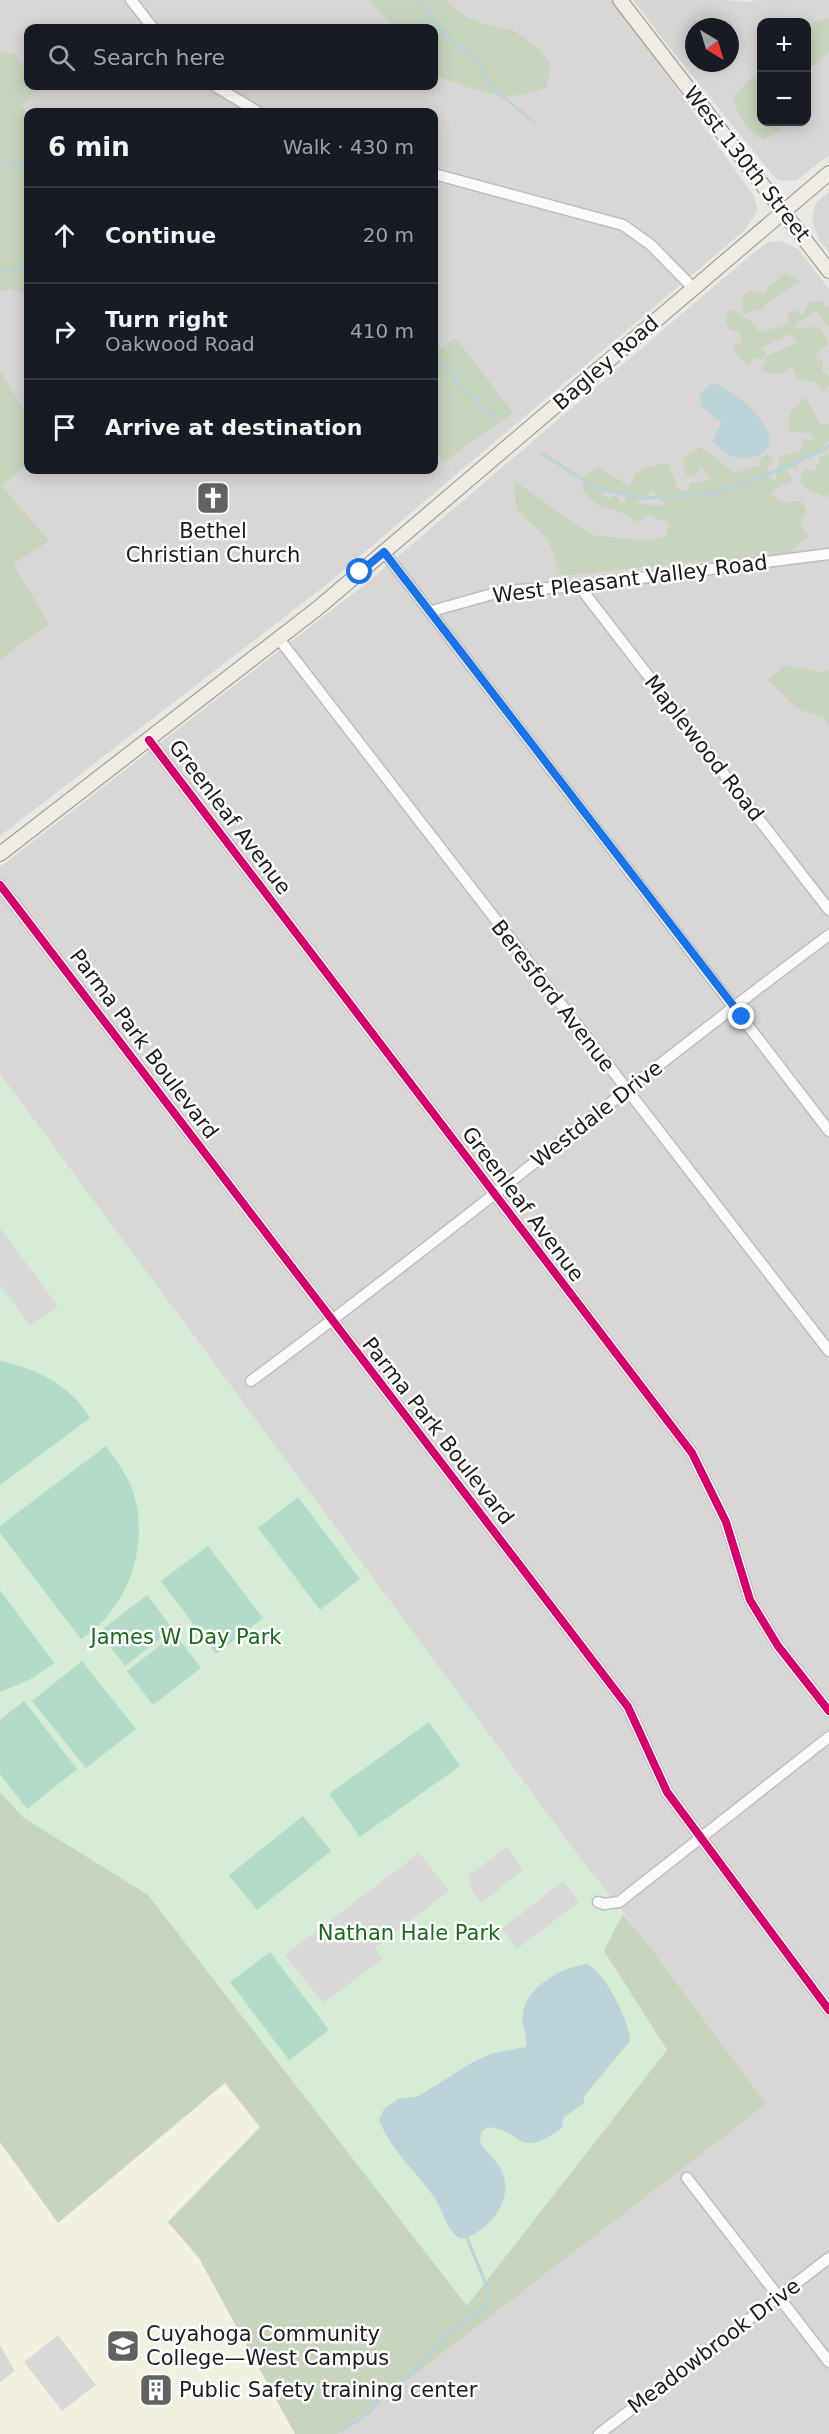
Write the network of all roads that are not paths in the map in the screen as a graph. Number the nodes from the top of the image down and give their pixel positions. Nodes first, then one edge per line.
1 (130, 0) edge
2 (620, 0) edge
3 (150, 24) edge
4 (221, 90) edge
5 (251, 108) edge
6 (829, 173) edge
7 (438, 175) edge
8 (783, 212) junction
9 (829, 271) edge
10 (693, 288) junction
11 (384, 552) junction
12 (829, 554) edge
13 (579, 586) junction
14 (432, 611) junction
15 (279, 639) junction
16 (149, 740) junction
17 (0, 854) edge
18 (0, 885) edge
19 (829, 910) edge
20 (829, 935) edge
21 (733, 1006) junction
22 (626, 1091) junction
23 (829, 1131) edge
24 (494, 1195) junction
25 (331, 1322) junction
26 (829, 1351) edge
27 (252, 1381) dead end
28 (829, 1711) edge
29 (829, 1737) edge
30 (701, 1840) junction
31 (598, 1902) dead end
32 (829, 2010) edge
33 (687, 2178) dead end
34 (829, 2258) edge
35 (779, 2297) junction
36 (829, 2362) edge
37 (599, 2434) edge

1 - 3 street
2 - 8 main road, West 130th Street
4 - 5 street
6 - 8 main road, Bagley Road
7 - 10 street
8 - 9 main road, West 130th Street
8 - 10 main road, Bagley Road
10 - 11 main road, Bagley Road
11 - 14 street
11 - 15 main road
12 - 13 street, West Pleasant Valley Road
13 - 14 street, West Pleasant Valley Road
13 - 19 street, Maplewood Road
14 - 21 street
15 - 16 main road
15 - 22 street, Beresford Avenue
16 - 17 main road
16 - 24 street, Greenleaf Avenue
18 - 25 street, Parma Park Boulevard
20 - 21 street, Westdale Drive
21 - 22 street, Westdale Drive
21 - 23 street
22 - 24 street, Westdale Drive
22 - 26 street, Beresford Avenue
24 - 25 street, Westdale Drive
24 - 28 street, Greenleaf Avenue
25 - 27 street, Westdale Drive
25 - 30 street, Parma Park Boulevard
29 - 30 street
30 - 31 street
30 - 32 street, Parma Park Boulevard
33 - 35 street
34 - 35 street, Meadowbrook Drive
35 - 36 street
35 - 37 street, Meadowbrook Drive

